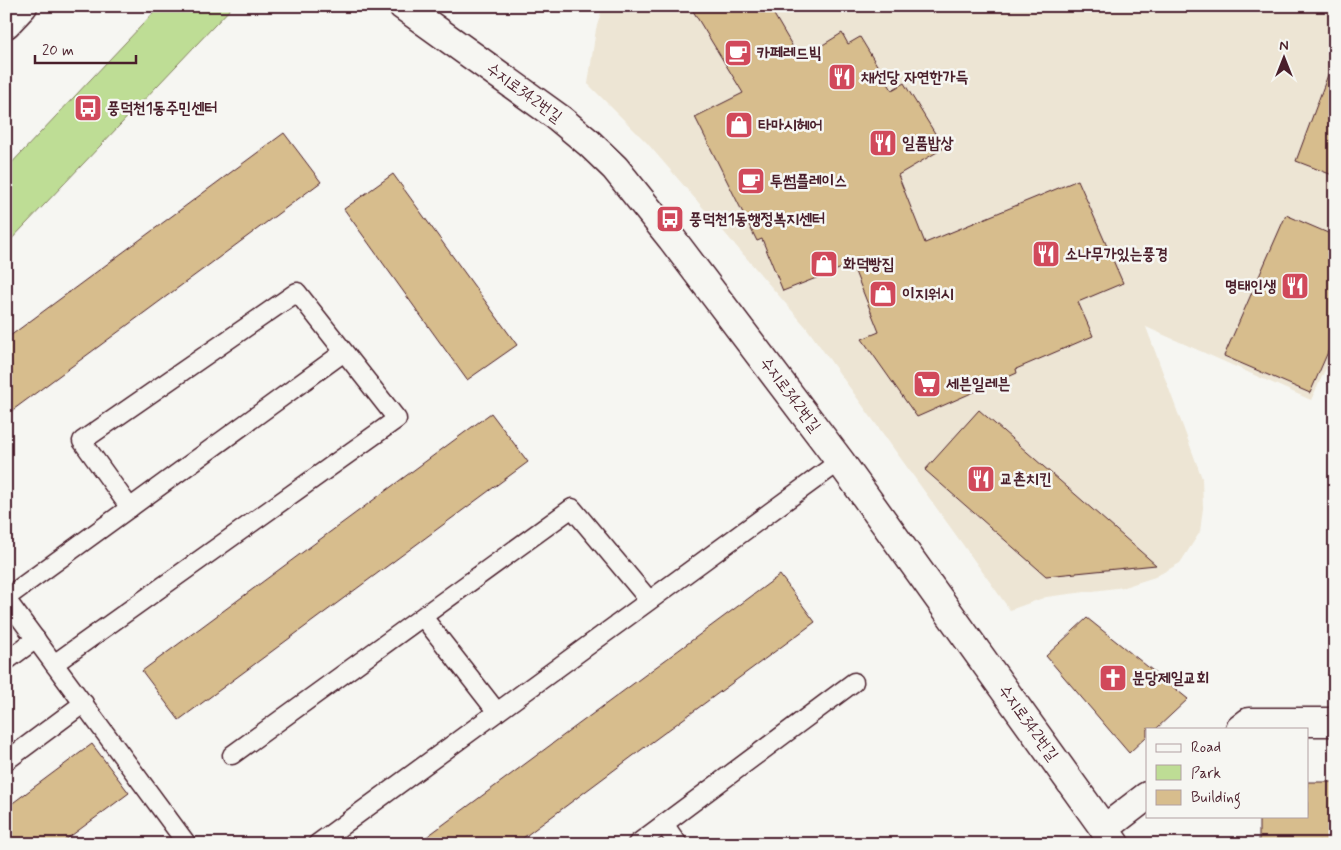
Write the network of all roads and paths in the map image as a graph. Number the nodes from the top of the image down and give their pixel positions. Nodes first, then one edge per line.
1 (23, 6) edge
2 (403, 6) edge
3 (6, 24) edge
4 (344, 352) junction
5 (840, 461) junction
6 (130, 508) junction
7 (6, 598) edge
8 (649, 600) junction
9 (423, 616) junction
10 (36, 640) junction
11 (6, 661) edge
12 (54, 664) junction
13 (854, 682) dead end
14 (84, 703) junction
15 (497, 712) junction
16 (1335, 722) edge
17 (1241, 728) edge
18 (232, 756) dead end
19 (6, 760) edge
20 (1146, 797) edge
21 (664, 824) junction
22 (1110, 836) edge
23 (183, 842) edge
24 (317, 844) edge
25 (637, 844) edge
26 (678, 844) edge

1 - 3 street
2 - 5 street, 수지로342번길
4 - 6 lane
4 - 6 lane
4 - 12 lane
5 - 8 lane
5 - 22 street, 수지로342번길
6 - 7 lane
7 - 10 lane
8 - 9 lane
8 - 15 lane
9 - 15 lane
9 - 18 lane
10 - 11 lane
10 - 12 lane
12 - 14 lane
13 - 21 lane
14 - 19 lane
14 - 23 lane
15 - 24 lane
16 - 17 street
20 - 22 street
21 - 25 lane
21 - 26 lane

